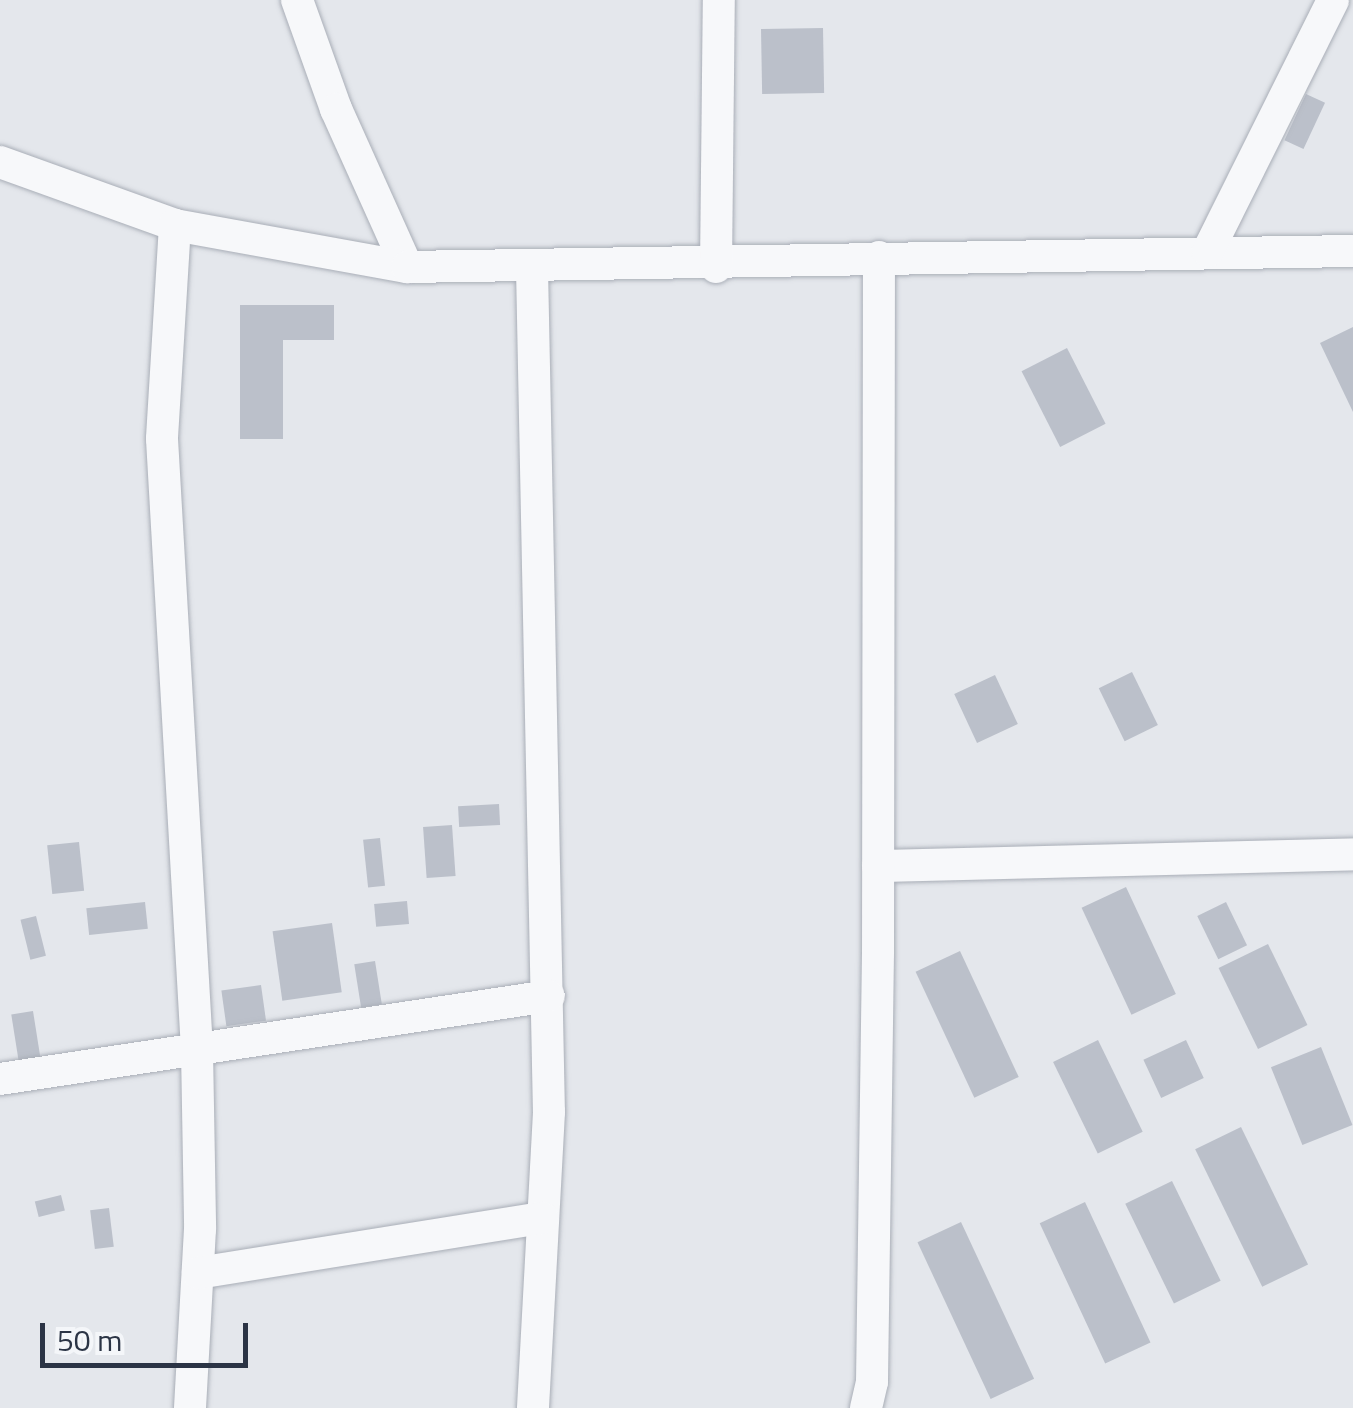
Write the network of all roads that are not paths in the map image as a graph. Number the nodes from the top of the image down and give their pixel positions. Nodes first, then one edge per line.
1 (298, 0) edge
2 (719, 0) edge
3 (1333, 0) edge
4 (0, 162) edge
5 (176, 225) junction
6 (1353, 251) edge
7 (1208, 252) junction
8 (879, 257) junction
9 (407, 267) junction
10 (716, 267) junction
11 (532, 268) junction
12 (1353, 854) edge
13 (878, 866) junction
14 (549, 996) junction
15 (197, 1050) junction
16 (0, 1079) edge
17 (543, 1218) junction
18 (198, 1273) junction
19 (190, 1408) edge
20 (532, 1408) edge
21 (866, 1408) edge

1 - 9 street
2 - 10 street
3 - 7 street
4 - 5 street
5 - 9 street
5 - 15 street
6 - 7 street
7 - 8 street
8 - 10 street
8 - 13 street
9 - 11 street
10 - 11 street
11 - 14 street
12 - 13 street
13 - 21 street
14 - 15 street
14 - 17 street
15 - 16 street
15 - 18 street
17 - 18 street
17 - 20 street
18 - 19 street

